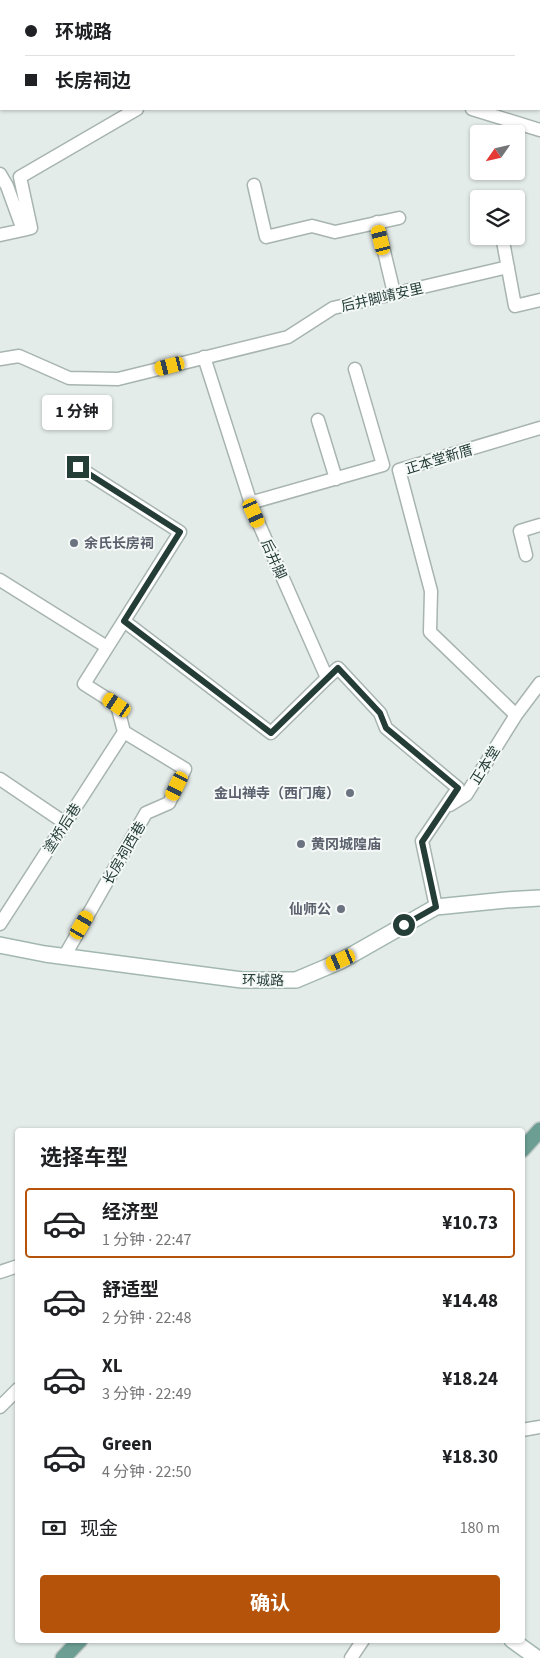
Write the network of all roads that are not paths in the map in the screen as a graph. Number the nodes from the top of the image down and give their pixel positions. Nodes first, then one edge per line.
1 (135, 110) edge
2 (475, 110) edge
3 (540, 130) edge
4 (0, 174) edge
5 (254, 185) dead end
6 (399, 218) dead end
7 (377, 222) junction
8 (23, 230) junction
9 (0, 235) edge
10 (504, 245) edge
11 (508, 267) junction
12 (394, 294) junction
13 (539, 305) edge
14 (204, 357) junction
15 (0, 359) edge
16 (355, 369) dead end
17 (318, 420) dead end
18 (540, 428) edge
19 (78, 467) dead end
20 (336, 479) junction
21 (250, 504) junction
22 (540, 525) edge
23 (526, 555) dead end
24 (0, 580) edge
25 (124, 621) junction
26 (107, 647) junction
27 (327, 678) junction
28 (540, 683) edge
29 (516, 715) junction
30 (124, 732) junction
31 (0, 779) edge
32 (445, 808) junction
33 (66, 823) junction
34 (540, 898) edge
35 (436, 907) junction
36 (0, 924) edge
37 (0, 945) edge
38 (64, 957) junction
39 (540, 1130) edge
40 (525, 1147) edge
41 (15, 1267) edge
42 (0, 1272) edge
43 (15, 1392) edge
44 (0, 1407) edge
45 (540, 1427) edge
46 (525, 1430) edge
47 (77, 1643) edge
48 (361, 1643) edge
49 (516, 1643) edge
50 (63, 1658) edge
51 (350, 1658) edge
52 (536, 1658) edge

1 - 8 lane
2 - 3 lane
4 - 8 lane
5 - 7 lane
6 - 7 lane
7 - 12 lane
8 - 9 lane
10 - 11 lane
11 - 12 lane, 后井脚靖安里
11 - 13 lane
12 - 14 lane, 后井脚靖安里
14 - 15 lane
14 - 21 lane, 后井脚
16 - 20 lane
17 - 20 lane
18 - 29 lane, 正本堂新厝
19 - 25 lane
20 - 21 lane
21 - 27 lane, 后井脚
22 - 23 lane
24 - 26 lane
25 - 26 lane
25 - 27 lane
26 - 30 lane
27 - 32 lane, 正本堂
28 - 29 lane, 正本堂
29 - 32 lane, 正本堂
30 - 33 lane, 塗桥后巷
30 - 38 lane, 长房祠西巷
31 - 33 lane
32 - 35 lane
33 - 36 lane, 塗桥后巷
34 - 35 main road, 环城路
35 - 38 main road, 环城路
37 - 38 main road, 环城路
39 - 40 main road
41 - 42 lane
43 - 44 lane
45 - 46 lane
47 - 50 main road
48 - 51 lane
49 - 52 main road

